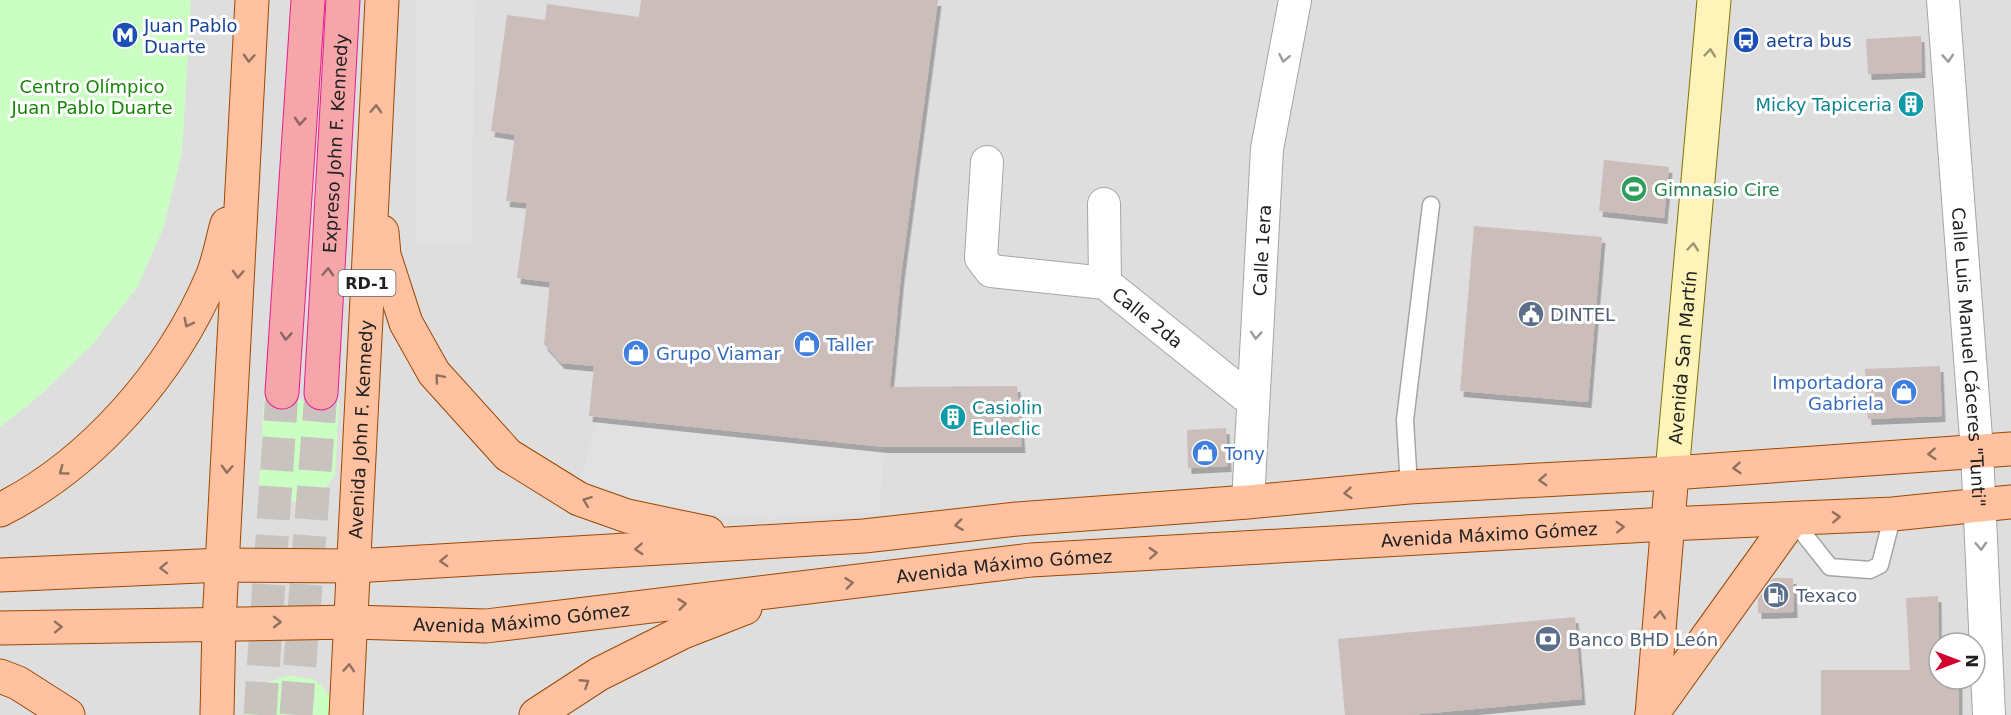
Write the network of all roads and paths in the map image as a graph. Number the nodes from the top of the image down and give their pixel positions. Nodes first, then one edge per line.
1 (252, 0) edge
2 (308, 0) edge
3 (343, 0) edge
4 (382, 0) edge
5 (1295, 0) edge
6 (1714, 0) edge
7 (1943, 0) edge
8 (374, 148) junction
9 (987, 162) dead end
10 (243, 170) junction
11 (1104, 204) dead end
12 (1431, 205) dead end
13 (1105, 283) junction
14 (282, 392) tunnel mouth
15 (321, 393) tunnel mouth
16 (1252, 401) junction
17 (2011, 449) edge
18 (1977, 451) junction
19 (1672, 473) junction
20 (1409, 487) junction
21 (1248, 502) junction
22 (2011, 502) edge
23 (1979, 504) junction
24 (0, 510) edge
25 (1893, 514) junction
26 (1792, 519) junction
27 (1667, 524) junction
28 (766, 541) junction
29 (222, 565) junction
30 (354, 566) junction
31 (0, 575) edge
32 (791, 590) junction
33 (352, 622) junction
34 (219, 623) junction
35 (0, 628) edge
36 (0, 676) edge
37 (1652, 714) edge
38 (68, 715) edge
39 (217, 715) edge
40 (346, 715) edge
41 (536, 715) edge
42 (1989, 715) edge

1 -> 10 main road
2 -> 14 highway, Expreso John F. Kennedy
15 -> 3 highway, Expreso John F. Kennedy / RD-1
8 -> 4 main road, Avenida John F. Kennedy / RD-1
5 -> 16 street, Calle 1era
19 -> 6 main road, Avenida San Martín
7 -> 18 street, Calle Luis Manuel Cáceres "Tunti"
28 -> 8 main road
8 - 30 main road, Avenida John F. Kennedy / RD-1
9 - 13 street, Calle 2da
10 -> 24 main road
10 -> 29 main road
11 - 13 street
12 - 20 lane
13 - 16 street, Calle 2da
16 - 21 street, Calle 1era
17 - 18 main road
18 -> 19 main road
18 - 23 street, Calle Luis Manuel Cáceres "Tunti"
19 -> 20 main road
19 - 27 main road, Avenida San Martín
20 -> 21 main road
21 -> 28 main road
22 - 23 main road, Avenida Máximo Gómez
23 - 25 main road, Avenida Máximo Gómez
23 -> 42 street, Calle Luis Manuel Cáceres "Tunti"
26 -> 25 main road, Avenida Máximo Gómez
25 - 26 lane
26 - 27 main road, Avenida Máximo Gómez
26 - 37 main road
32 -> 27 main road, Avenida Máximo Gómez
37 -> 27 main road, Avenida San Martín
28 -> 30 main road
29 - 30 main road
29 -> 31 main road
29 - 34 main road
30 - 33 main road, Avenida John F. Kennedy / RD-1
33 -> 32 main road, Avenida Máximo Gómez
41 -> 32 main road
34 -> 33 main road, Avenida Máximo Gómez
40 -> 33 main road, Avenida John F. Kennedy / RD-1
35 -> 34 main road, Avenida Máximo Gómez
34 - 39 main road
36 - 38 main road

